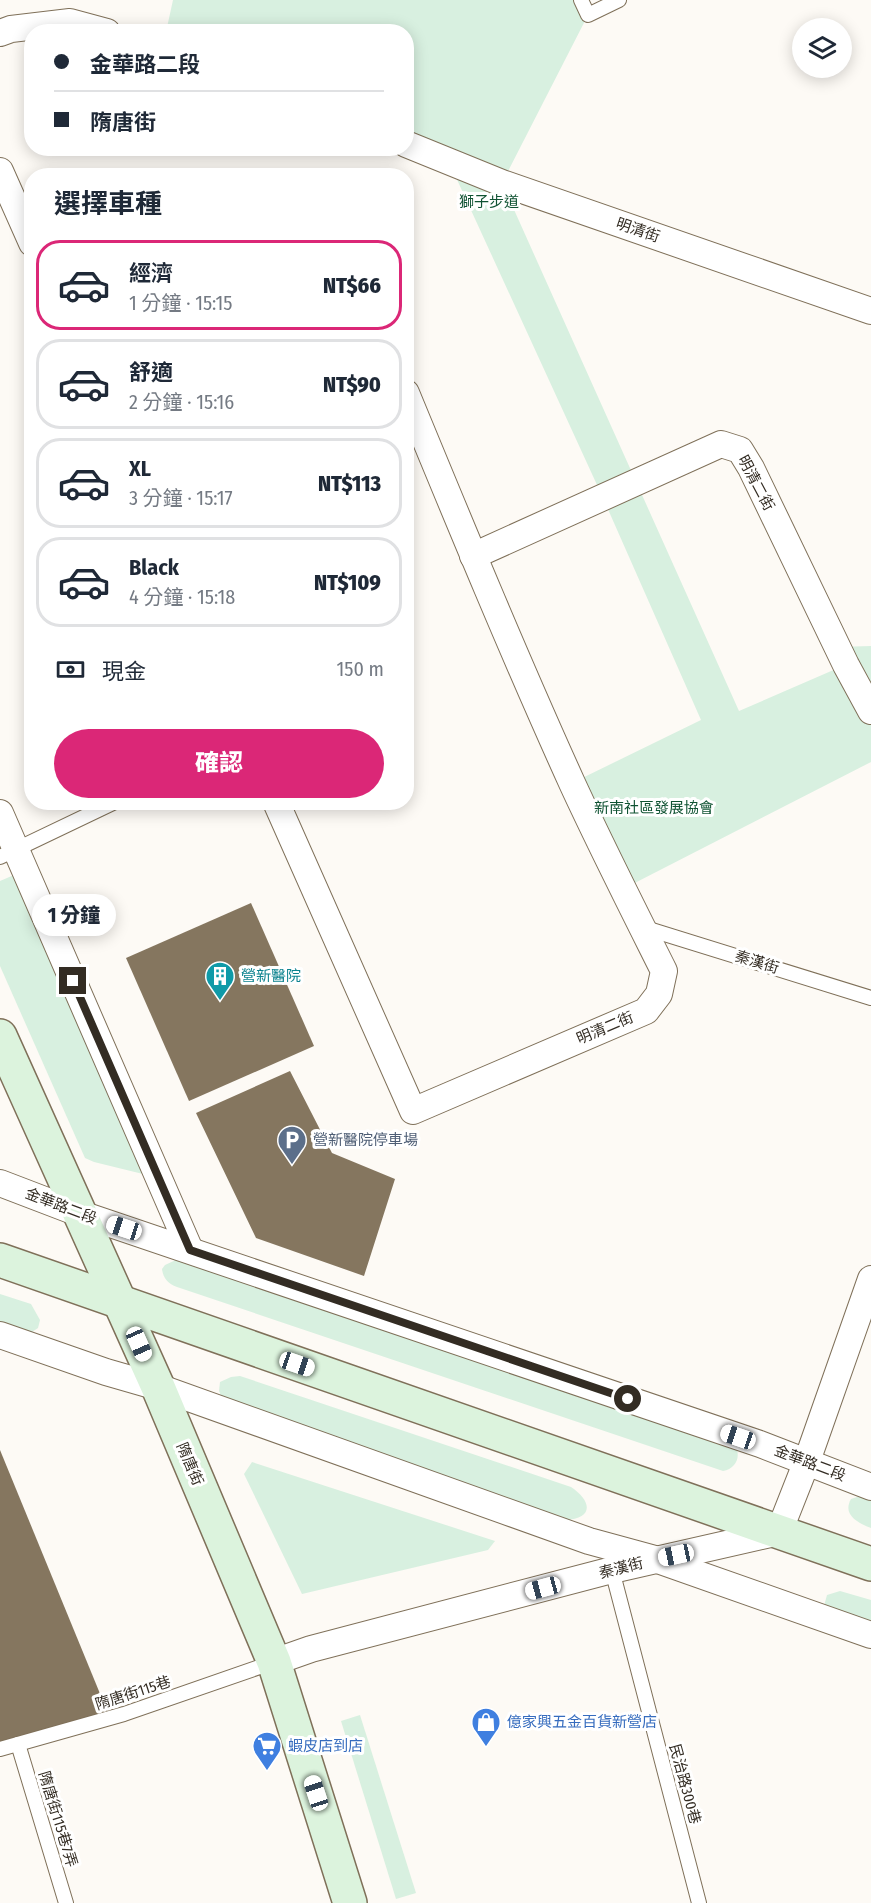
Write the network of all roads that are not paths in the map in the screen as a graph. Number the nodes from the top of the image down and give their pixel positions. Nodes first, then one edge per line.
1 (581, 0) edge
2 (619, 0) edge
3 (53, 24) edge
4 (77, 24) edge
5 (24, 28) edge
6 (0, 33) edge
7 (414, 147) edge
8 (0, 171) edge
9 (24, 225) edge
10 (871, 310) edge
11 (414, 412) edge
12 (474, 556) junction
13 (871, 711) edge
14 (98, 810) edge
15 (280, 810) edge
16 (0, 813) edge
17 (8, 853) edge
18 (642, 927) junction
19 (871, 998) edge
20 (0, 1036) edge
21 (0, 1184) edge
22 (81, 1214) junction
23 (190, 1250) junction
24 (0, 1260) edge
25 (871, 1279) edge
26 (120, 1302) junction
27 (0, 1335) edge
28 (158, 1387) junction
29 (807, 1461) junction
30 (871, 1487) edge
31 (779, 1532) junction
32 (655, 1559) junction
33 (871, 1564) edge
34 (612, 1569) junction
35 (871, 1635) edge
36 (274, 1662) junction
37 (18, 1744) junction
38 (0, 1749) edge
39 (66, 1903) edge
40 (350, 1903) edge
41 (699, 1903) edge

1 - 2 lane
3 - 4 street
5 - 6 street
7 - 10 street, 明清街
8 - 9 street
11 - 12 street, 明清二街
12 - 13 street, 明清二街
12 - 18 street, 明清二街
14 - 17 lane
15 - 18 street, 明清二街
16 - 17 street
17 - 23 street
18 - 19 lane, 秦漢街
20 - 22 street, 隋唐街
21 - 22 street, 金華路二段
22 - 23 street, 金華路二段
22 - 26 street, 隋唐街
23 - 29 street, 金華路二段
24 - 26 street
25 - 29 street
26 - 28 street, 隋唐街
26 - 31 street
27 - 28 street
28 - 32 street
28 - 36 street, 隋唐街
29 - 30 street, 金華路二段
29 - 31 street
31 - 32 street, 秦漢街
31 - 33 street
32 - 34 street, 秦漢街
32 - 35 street
34 - 36 street, 秦漢街
34 - 41 lane, 民治路300巷
36 - 37 lane, 隋唐街115巷
36 - 40 street, 隋唐街
37 - 38 lane, 隋唐街115巷
37 - 39 lane, 隋唐街115巷7弄

